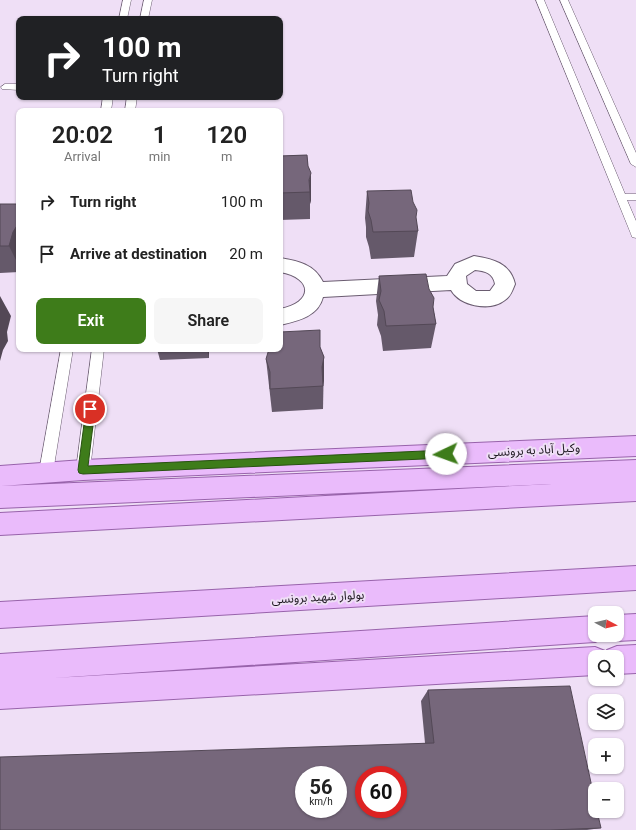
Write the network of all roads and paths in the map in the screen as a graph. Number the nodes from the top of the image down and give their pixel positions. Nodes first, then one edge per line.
1 (127, 0) edge
2 (148, 0) edge
3 (540, 0) edge
4 (564, 0) edge
5 (124, 16) edge
6 (145, 16) edge
7 (5, 87) dead end
8 (16, 87) edge
9 (636, 164) edge
10 (621, 197) junction
11 (636, 197) edge
12 (636, 234) edge
13 (283, 266) edge
14 (456, 283) dead end
15 (316, 290) junction
16 (283, 317) edge
17 (66, 352) edge
18 (98, 352) edge
19 (636, 446) edge
20 (83, 470) junction
21 (636, 470) edge
22 (46, 472) junction
23 (0, 476) edge
24 (636, 490) edge
25 (0, 496) edge
26 (0, 524) edge
27 (636, 578) edge
28 (0, 615) edge
29 (636, 626) edge
30 (624, 627) edge
31 (588, 629) edge
32 (636, 659) edge
33 (624, 660) edge
34 (588, 661) edge
35 (0, 668) edge
36 (0, 695) edge

1 - 5 lane
2 - 6 lane
3 - 10 lane
4 - 9 lane
7 - 8 lane
10 - 11 lane
10 - 12 lane
13 - 15 street
14 - 15 street
15 - 16 street
17 - 22 lane
18 - 20 lane
19 - 20 main road, وکیل آباد به برونسی
20 - 22 main road, وکیل آباد به برونسی
21 - 25 main road
22 - 23 main road, وکیل آباد به برونسی
24 - 26 main road
27 - 28 main road, بولوار شهید برونسی
29 - 30 main road
31 - 35 main road
32 - 33 main road
34 - 36 main road

